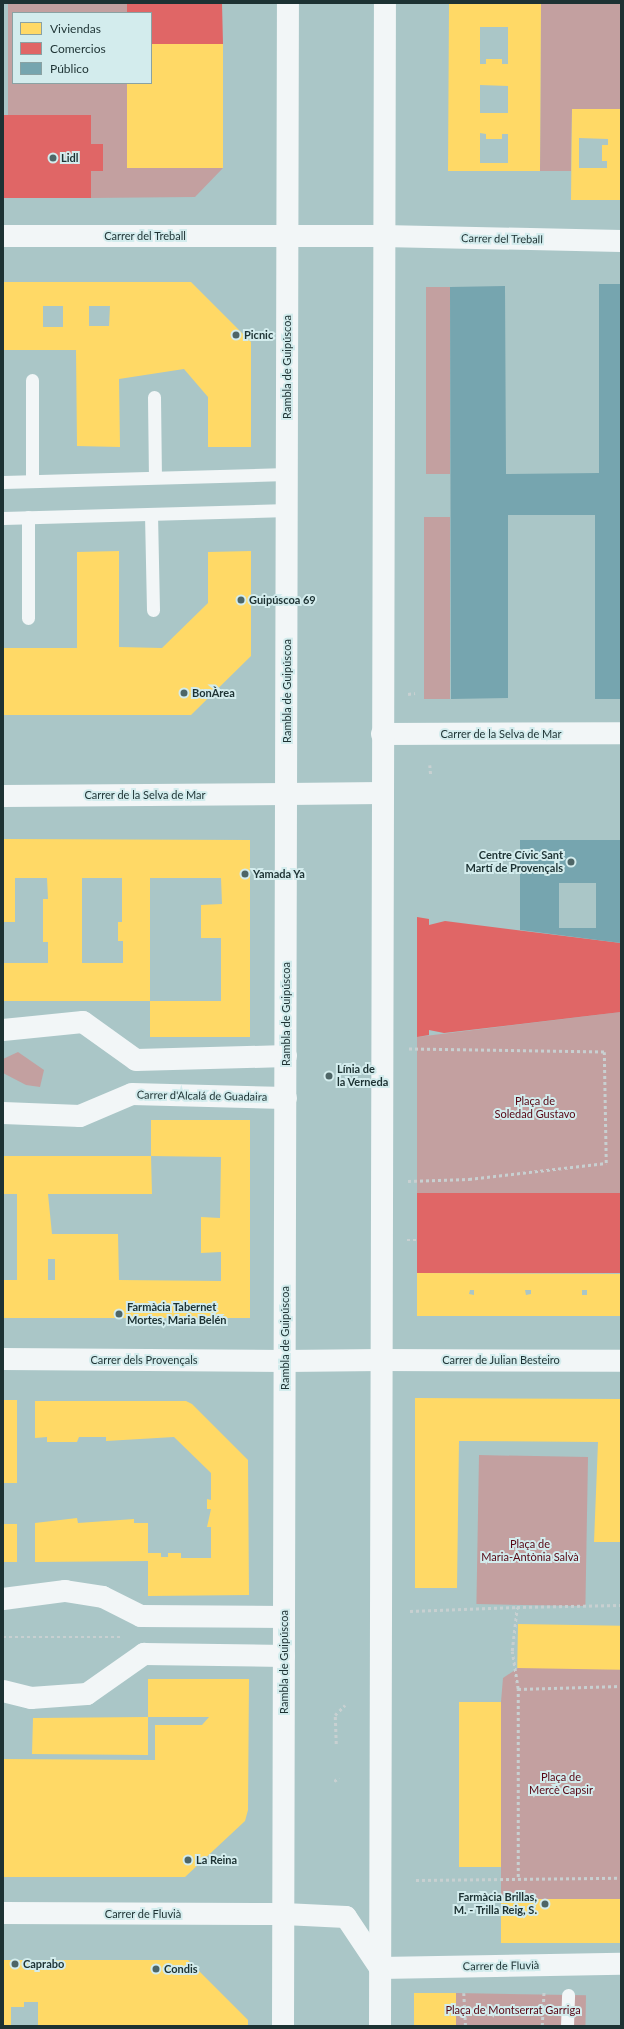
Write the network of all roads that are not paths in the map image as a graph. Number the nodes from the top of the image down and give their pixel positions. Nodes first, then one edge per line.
1 (288, 3) edge
2 (385, 3) edge
3 (3, 236) edge
4 (287, 236) junction
5 (383, 236) junction
6 (621, 241) edge
7 (32, 380) dead end
8 (154, 397) dead end
9 (287, 474) junction
10 (155, 477) junction
11 (32, 481) junction
12 (3, 482) edge
13 (288, 510) junction
14 (150, 514) junction
15 (28, 517) junction
16 (3, 518) edge
17 (153, 610) dead end
18 (28, 618) dead end
19 (621, 733) edge
20 (382, 734) junction
21 (382, 793) junction
22 (287, 794) junction
23 (3, 796) edge
24 (3, 1030) edge
25 (286, 1056) junction
26 (286, 1098) junction
27 (3, 1113) edge
28 (3, 1360) edge
29 (381, 1360) junction
30 (285, 1361) junction
31 (621, 1361) edge
32 (3, 1599) edge
33 (284, 1617) junction
34 (284, 1656) junction
35 (3, 1691) edge
36 (3, 1913) edge
37 (284, 1914) junction
38 (621, 1964) edge
39 (380, 1968) junction
40 (568, 1995) dead end
41 (283, 2026) edge
42 (380, 2026) edge
43 (567, 2026) edge

1 - 4 street, Rambla de Guipúscoa
2 - 5 street
3 - 4 street, Carrer del Treball
4 - 5 street, Carrer del Treball
4 - 9 street, Rambla de Guipúscoa
5 - 6 street, Carrer del Treball
5 - 20 street
7 - 11 lane
8 - 10 lane
9 - 10 lane
9 - 13 street, Rambla de Guipúscoa
10 - 11 lane
11 - 12 lane
13 - 14 lane
13 - 22 street, Rambla de Guipúscoa
14 - 15 lane
14 - 17 lane
15 - 16 lane
15 - 18 lane
19 - 20 street, Carrer de la Selva de Mar
20 - 21 street
21 - 22 street, Carrer de la Selva de Mar
21 - 29 street
22 - 23 street, Carrer de la Selva de Mar
22 - 25 street, Rambla de Guipúscoa
24 - 25 street
25 - 26 street, Rambla de Guipúscoa
26 - 27 street, Carrer d'Alcalá de Guadaira
26 - 30 street, Rambla de Guipúscoa
28 - 30 street, Carrer dels Provençals
29 - 30 street, Carrer dels Provençals
29 - 31 street, Carrer de Julian Besteiro
29 - 39 street
30 - 33 street, Rambla de Guipúscoa
32 - 33 street
33 - 34 street, Rambla de Guipúscoa
34 - 35 street
34 - 37 street, Rambla de Guipúscoa
36 - 37 street, Carrer de Fluvià
37 - 39 street, Carrer de Fluvià
37 - 41 street, Rambla de Guipúscoa
38 - 39 street, Carrer de Fluvià
39 - 42 street
40 - 43 lane

